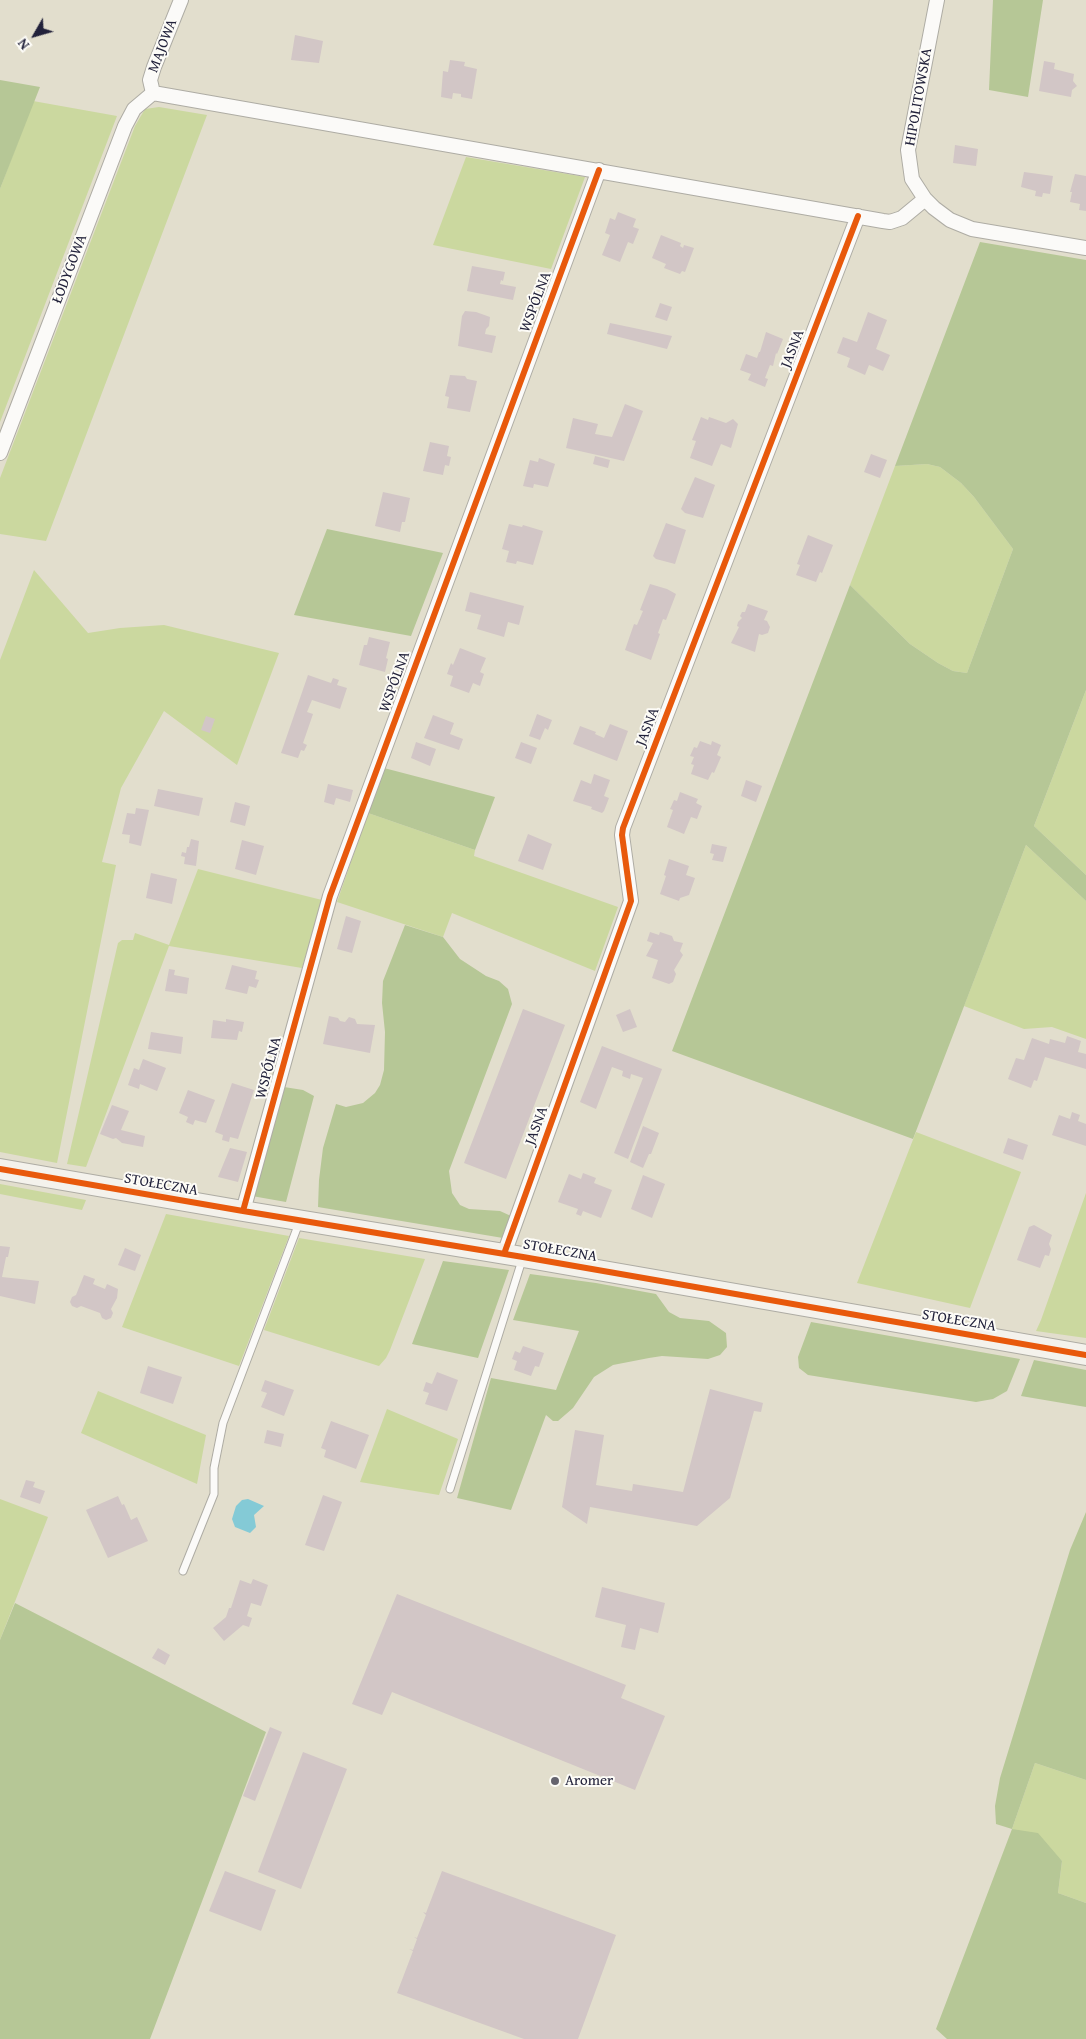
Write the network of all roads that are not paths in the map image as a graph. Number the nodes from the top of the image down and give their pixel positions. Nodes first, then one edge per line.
1 (181, 0) edge
2 (936, 0) edge
3 (153, 93) junction
4 (599, 170) junction
5 (925, 199) junction
6 (858, 216) junction
7 (1086, 248) edge
8 (0, 453) edge
9 (0, 1169) edge
10 (243, 1212) junction
11 (300, 1220) junction
12 (513, 1256) junction
13 (1086, 1355) edge
14 (450, 1490) dead end
15 (184, 1571) dead end

1 - 3 street, MAJOWA
2 - 5 street, HIPOLITOWSKA
3 - 4 street
3 - 8 street, ŁODYGOWA
4 - 6 street
4 - 10 street, WSPÓLNA
5 - 6 street
5 - 7 street, HIPOLITOWSKA
6 - 12 street, JASNA
9 - 10 street, STOŁECZNA
10 - 11 street, STOŁECZNA
11 - 12 street, STOŁECZNA
11 - 15 lane
12 - 13 street, STOŁECZNA
12 - 14 lane

